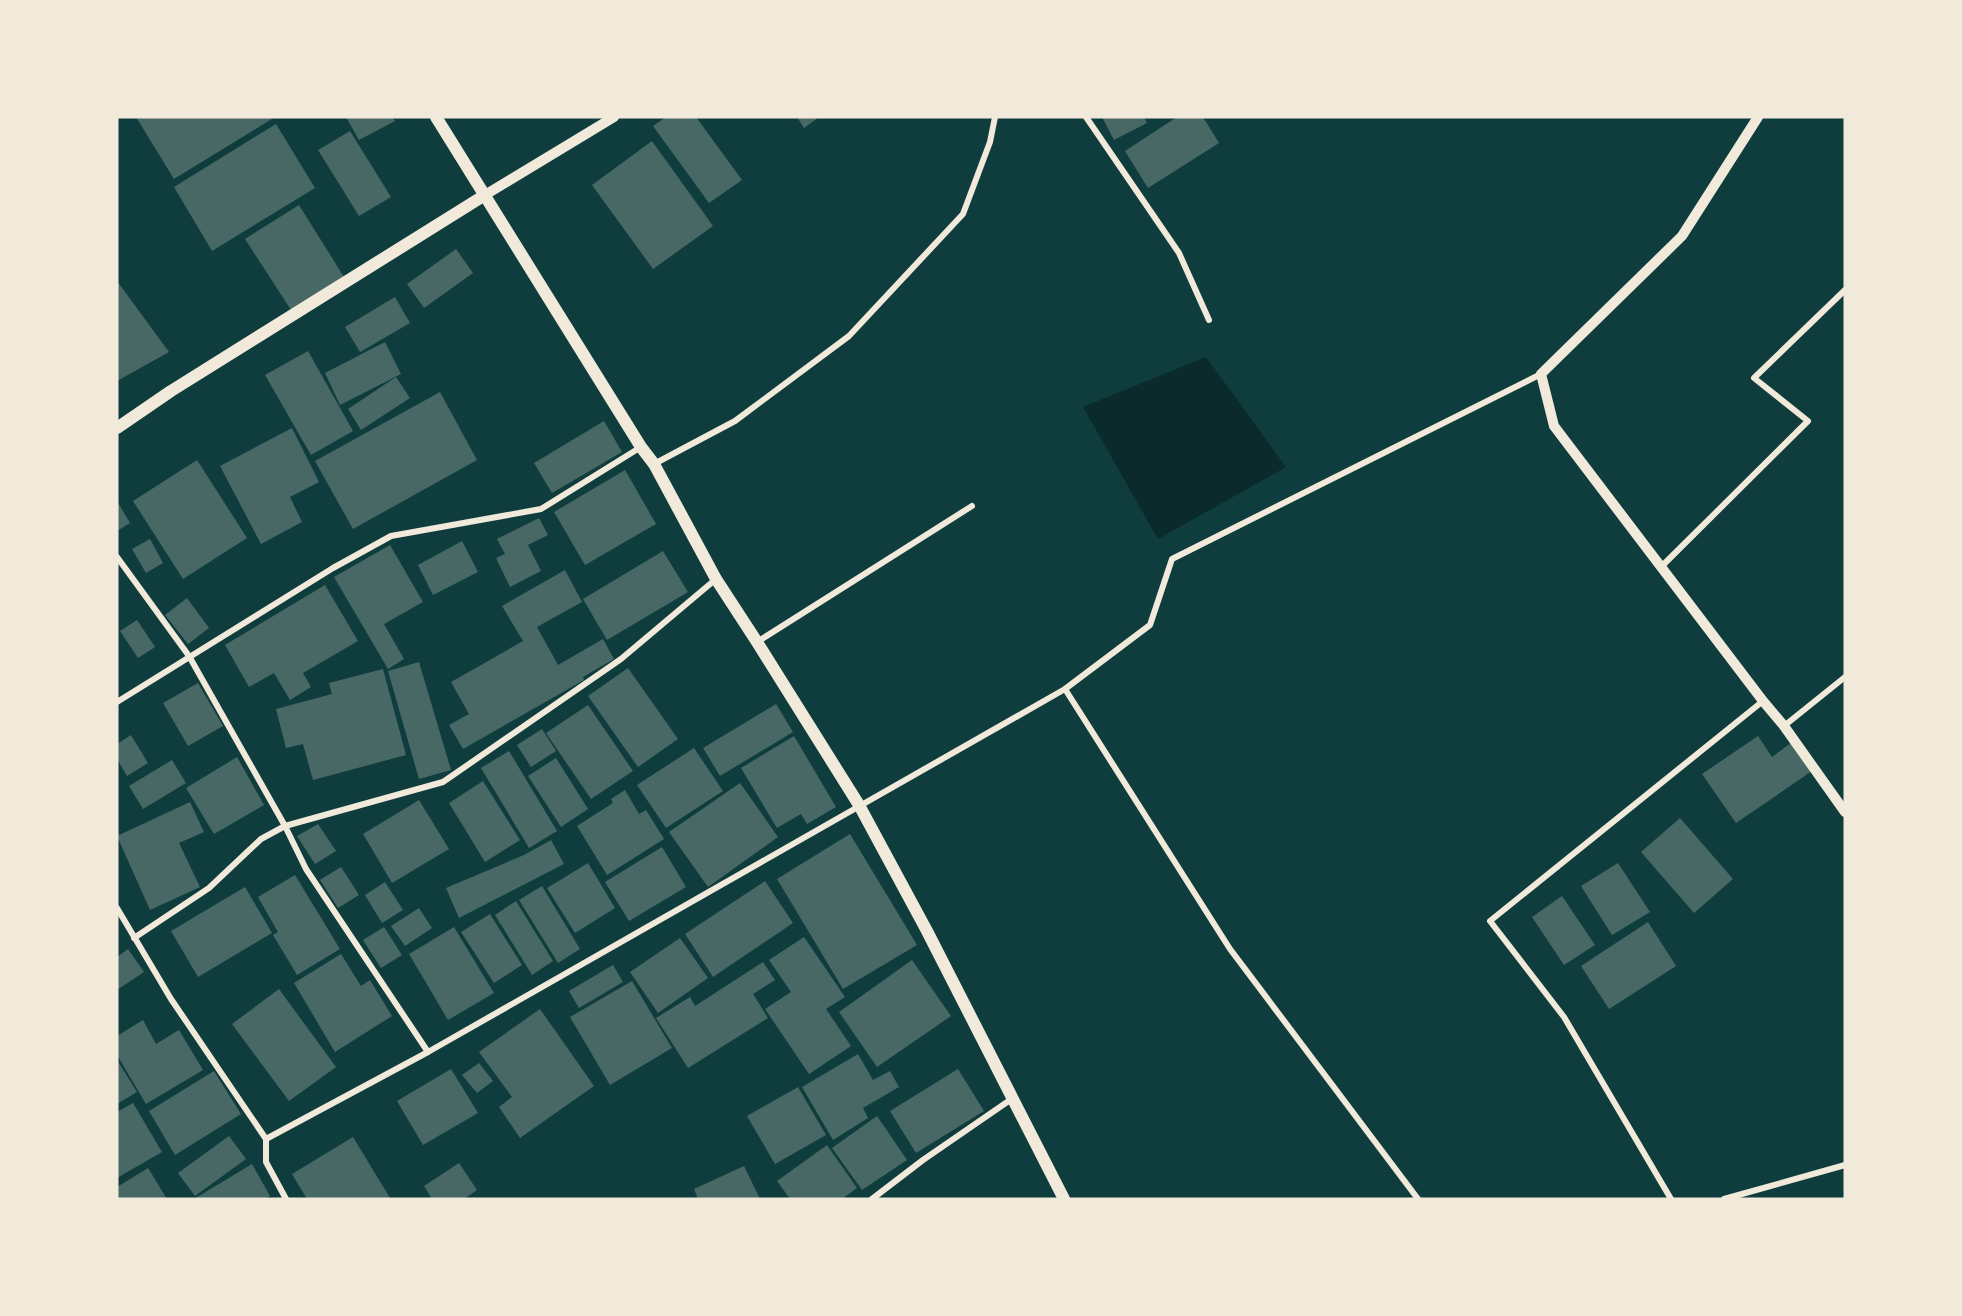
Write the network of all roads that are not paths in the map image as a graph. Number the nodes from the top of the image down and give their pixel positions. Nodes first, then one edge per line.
1 (436, 117) edge
2 (614, 117) edge
3 (995, 117) edge
4 (1086, 117) edge
5 (1758, 117) edge
6 (485, 195) junction
7 (1845, 290) edge
8 (1209, 320) dead end
9 (1541, 374) junction
10 (117, 428) edge
11 (641, 447) junction
12 (654, 464) junction
13 (972, 506) dead end
14 (117, 557) edge
15 (1661, 567) junction
16 (716, 579) junction
17 (757, 642) junction
18 (189, 656) junction
19 (1845, 677) edge
20 (1065, 689) junction
21 (1763, 701) junction
22 (117, 702) edge
23 (1784, 726) junction
24 (859, 805) junction
25 (1845, 812) edge
26 (285, 826) junction
27 (117, 908) edge
28 (134, 938) junction
29 (428, 1052) junction
30 (1012, 1098) junction
31 (266, 1138) junction
32 (1845, 1165) edge
33 (286, 1199) edge
34 (872, 1199) edge
35 (1064, 1199) edge
36 (1418, 1199) edge
37 (1671, 1199) edge
38 (1724, 1199) edge

1 - 6 main road
2 - 6 street
3 - 12 street
4 - 8 street
5 - 9 street
6 - 10 main road
6 - 11 main road
7 - 15 street
9 - 15 street
9 - 20 street
11 - 12 main road
11 - 18 street
12 - 16 main road
13 - 17 street
14 - 18 street
15 - 21 street
16 - 17 main road
16 - 26 street
17 - 24 main road
18 - 22 street
18 - 26 street
19 - 23 street
20 - 24 street
20 - 36 street
21 - 23 street
21 - 37 street
23 - 25 street
24 - 29 street
24 - 30 main road
26 - 28 street
26 - 29 street
27 - 28 street
28 - 31 street
29 - 31 street
30 - 34 street
30 - 35 main road
31 - 33 street
32 - 38 street

